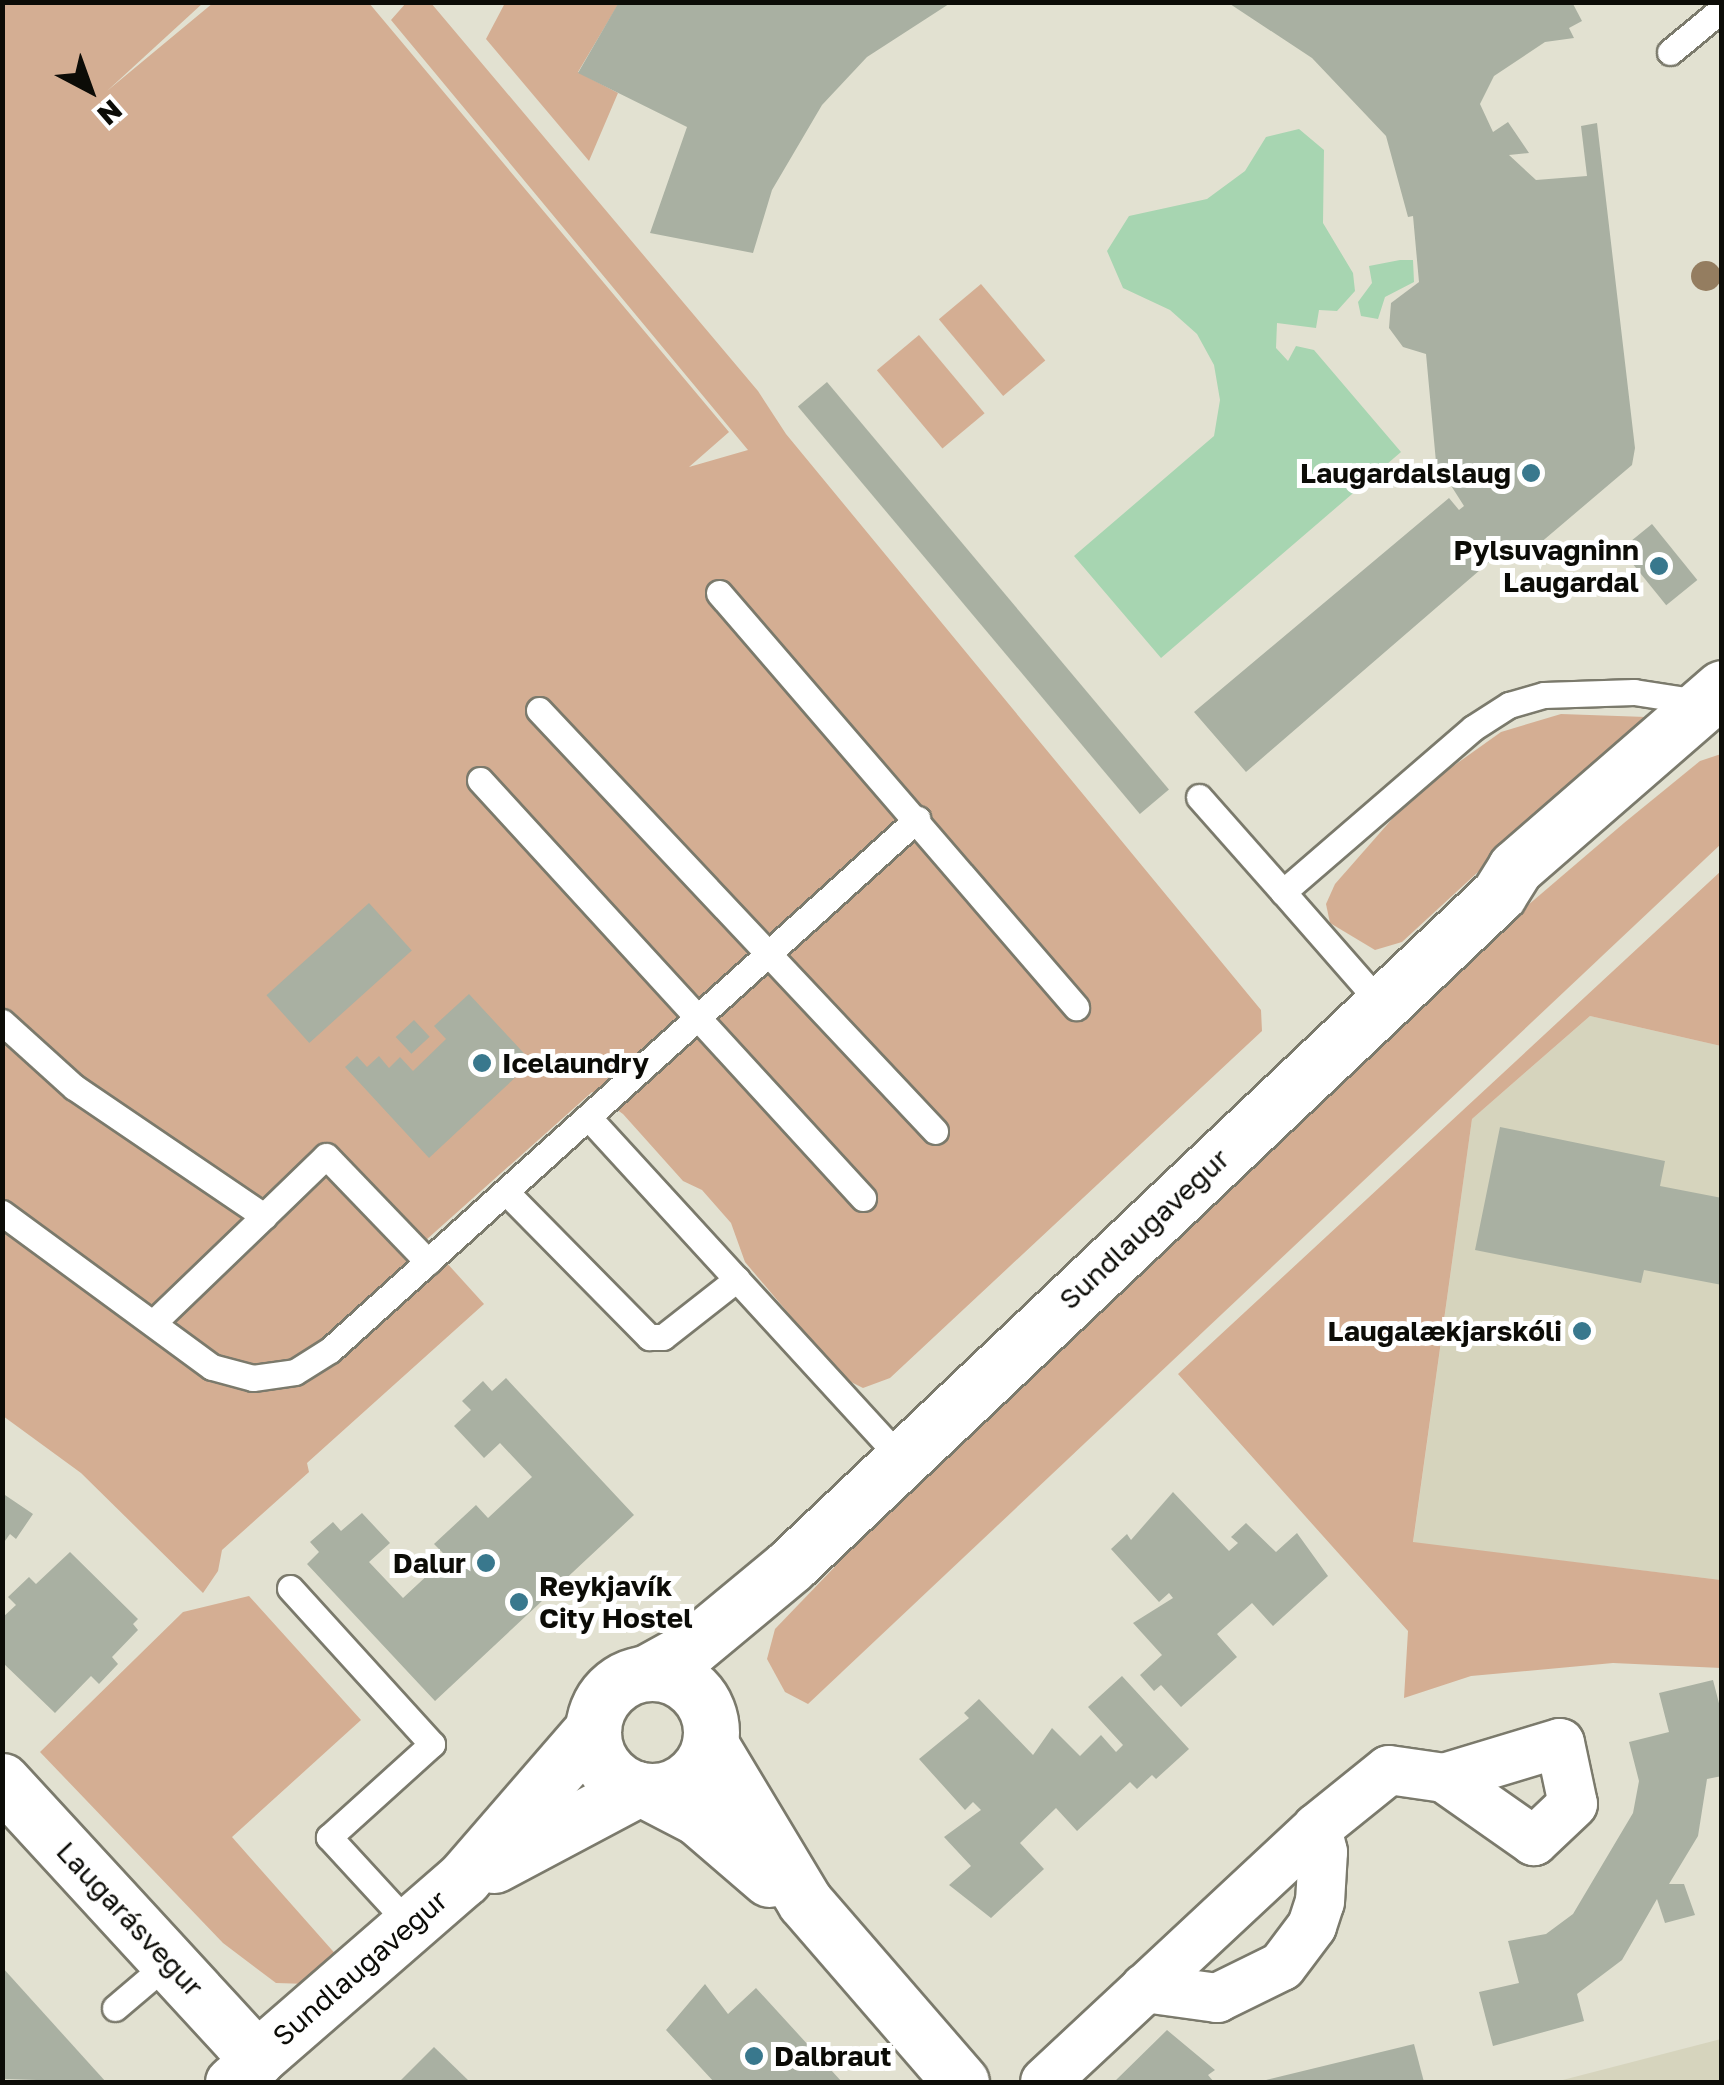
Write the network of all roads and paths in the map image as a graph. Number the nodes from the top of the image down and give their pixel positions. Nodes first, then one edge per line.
1 (1722, 8) edge
2 (1670, 52) dead end
3 (719, 593) dead end
4 (1716, 706) edge
5 (540, 710) dead end
6 (480, 780) dead end
7 (1199, 797) dead end
8 (917, 819) junction
9 (1283, 892) junction
10 (764, 956) junction
11 (1382, 1005) junction
12 (1076, 1007) dead end
13 (699, 1015) junction
14 (2, 1022) edge
15 (588, 1116) junction
16 (935, 1131) dead end
17 (506, 1192) junction
18 (863, 1198) dead end
19 (2, 1214) edge
20 (264, 1216) junction
21 (428, 1262) junction
22 (737, 1279) junction
23 (153, 1324) junction
24 (901, 1458) junction
25 (791, 1565) junction
26 (290, 1588) dead end
27 (648, 1672) junction
28 (593, 1729) junction
29 (710, 1740) junction
30 (1444, 1778) dead end
31 (2, 1781) edge
32 (642, 1790) junction
33 (1317, 1828) junction
34 (464, 1878) junction
35 (804, 1902) junction
36 (410, 1924) junction
37 (169, 1962) junction
38 (1145, 1988) junction
39 (115, 2008) dead end
40 (244, 2070) edge
41 (961, 2082) edge
42 (1045, 2082) edge

1 - 2 lane
3 - 8 lane
4 - 9 lane
4 - 11 street, Sundlaugavegur
5 - 10 lane
6 - 13 lane
7 - 9 lane
8 - 10 lane
8 - 12 lane
9 - 11 lane
10 - 13 lane
10 - 16 lane
11 - 24 street, Sundlaugavegur
13 - 15 lane
13 - 18 lane
14 - 20 lane
15 - 17 lane
15 - 22 lane
17 - 21 lane
17 - 22 lane
19 - 23 lane
20 - 21 lane
20 - 23 lane
21 - 23 lane
22 - 24 lane
24 - 25 street, Sundlaugavegur
25 - 27 street, Sundlaugavegur
25 - 29 street, Sundlaugavegur
26 - 36 lane
27 - 28 street, Sundlaugavegur
27 - 29 street
28 - 32 street
28 - 34 street, Sundlaugavegur
29 - 32 street, Sundlaugavegur
29 - 35 street
30 - 33 street
31 - 37 street, Laugarásvegur
32 - 34 street, Sundlaugavegur
32 - 35 street
33 - 38 street
33 - 38 street
34 - 36 street, Sundlaugavegur
35 - 41 street
36 - 40 street, Sundlaugavegur
37 - 39 lane
37 - 40 street, Laugarásvegur
38 - 42 street

